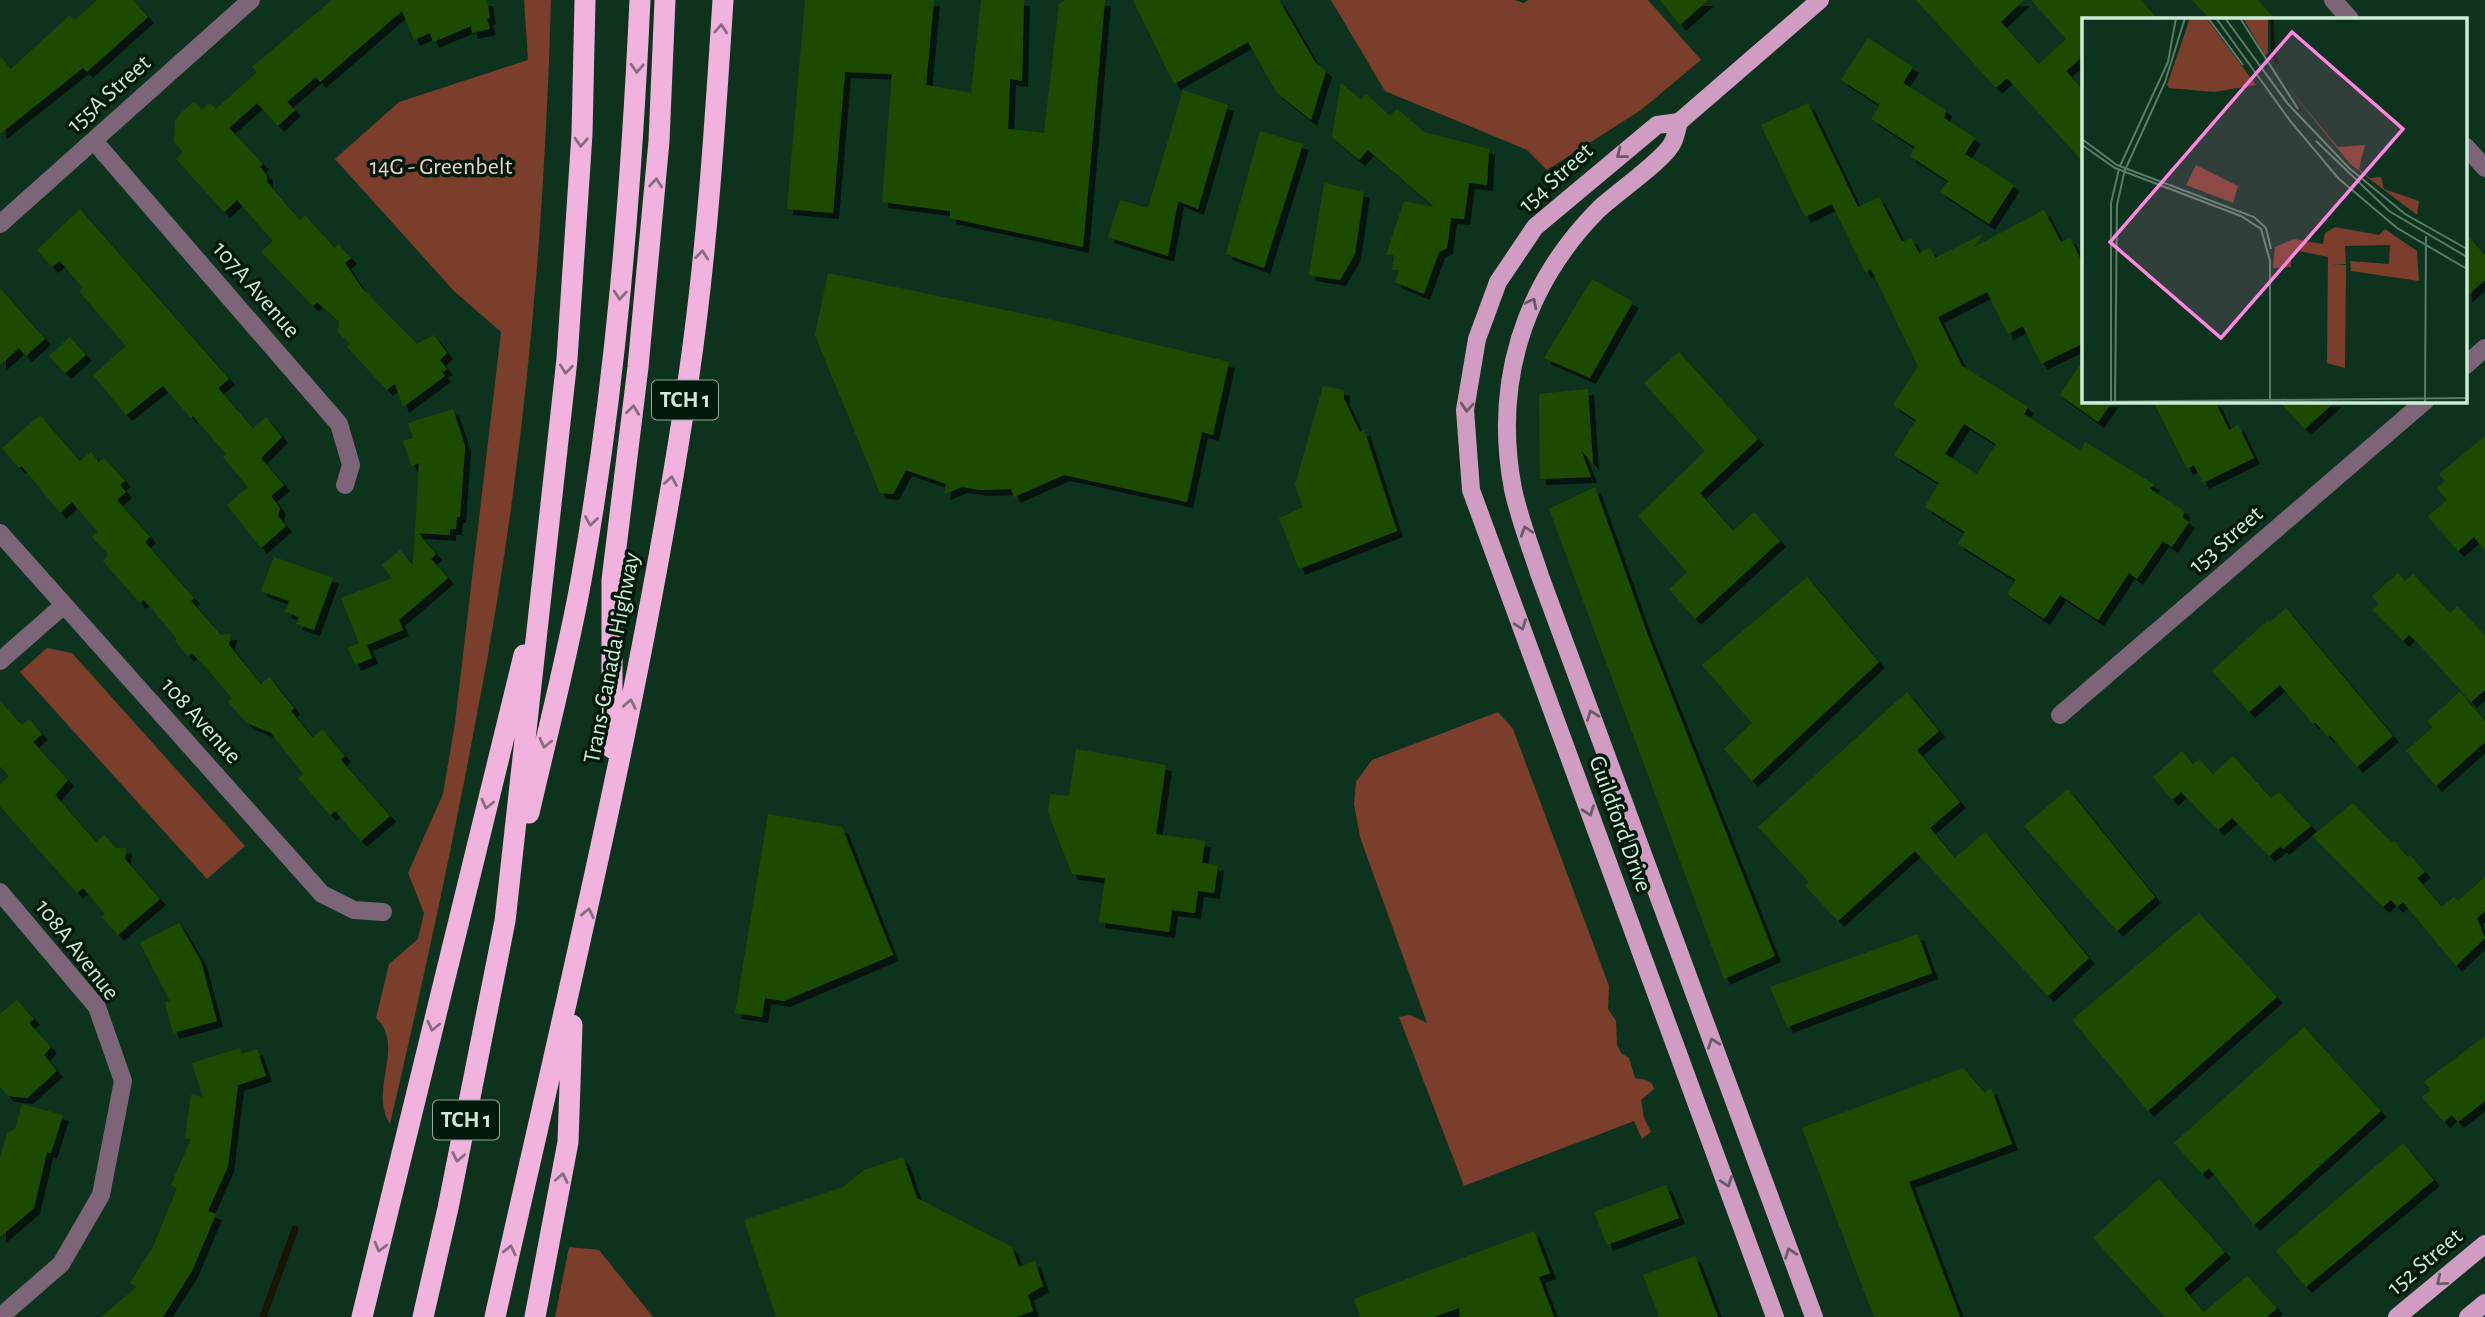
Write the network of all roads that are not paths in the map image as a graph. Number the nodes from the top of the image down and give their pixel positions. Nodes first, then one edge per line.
1 (251, 0) edge
2 (585, 0) edge
3 (640, 0) edge
4 (666, 0) edge
5 (723, 0) edge
6 (1820, 0) edge
7 (2333, 0) edge
8 (2349, 18) edge
9 (1679, 122) junction
10 (94, 141) junction
11 (2468, 148) edge
12 (2485, 168) edge
13 (0, 224) edge
14 (1477, 339) joint
15 (2485, 348) edge
16 (2468, 363) edge
17 (1511, 367) joint
18 (2424, 402) edge
19 (345, 485) dead end
20 (0, 533) edge
21 (545, 572) junction
22 (65, 605) junction
23 (0, 661) edge
24 (2060, 715) dead end
25 (612, 795) junction
26 (0, 892) edge
27 (383, 912) dead end
28 (505, 921) junction
29 (573, 980) junction
30 (2485, 1244) edge
31 (2485, 1303) edge
32 (0, 1317) edge
33 (362, 1317) edge
34 (423, 1317) edge
35 (495, 1317) edge
36 (535, 1317) edge
37 (1775, 1317) edge
38 (1814, 1317) edge
39 (2397, 1317) edge
40 (2468, 1317) edge

1 - 10 street, 155A Street
2 -> 21 highway, TCH 1
3 -> 28 highway
25 -> 4 highway
25 -> 5 highway, Trans-Canada Highway / TCH 1
6 - 9 main road, 154 Street
7 - 8 street
9 -> 14 main road, 154 Street
17 -> 9 main road, 154 Street
10 - 13 street, 155A Street
10 - 19 street, 107A Avenue
11 - 12 street
14 -> 37 main road, Guildford Drive
15 - 16 street
38 -> 17 main road, Guildford Drive
18 - 24 street, 153 Street
20 - 22 street, 108 Avenue
21 - 28 highway, TCH 1
21 -> 33 highway
22 - 23 street
22 - 27 street, 108 Avenue
29 -> 25 highway, Trans-Canada Highway / TCH 1
26 - 32 street, 108A Avenue
28 -> 34 highway, TCH 1
35 -> 29 highway, Trans-Canada Highway / TCH 1
36 -> 29 highway
30 -> 39 main road, 152 Street
31 - 40 main road

